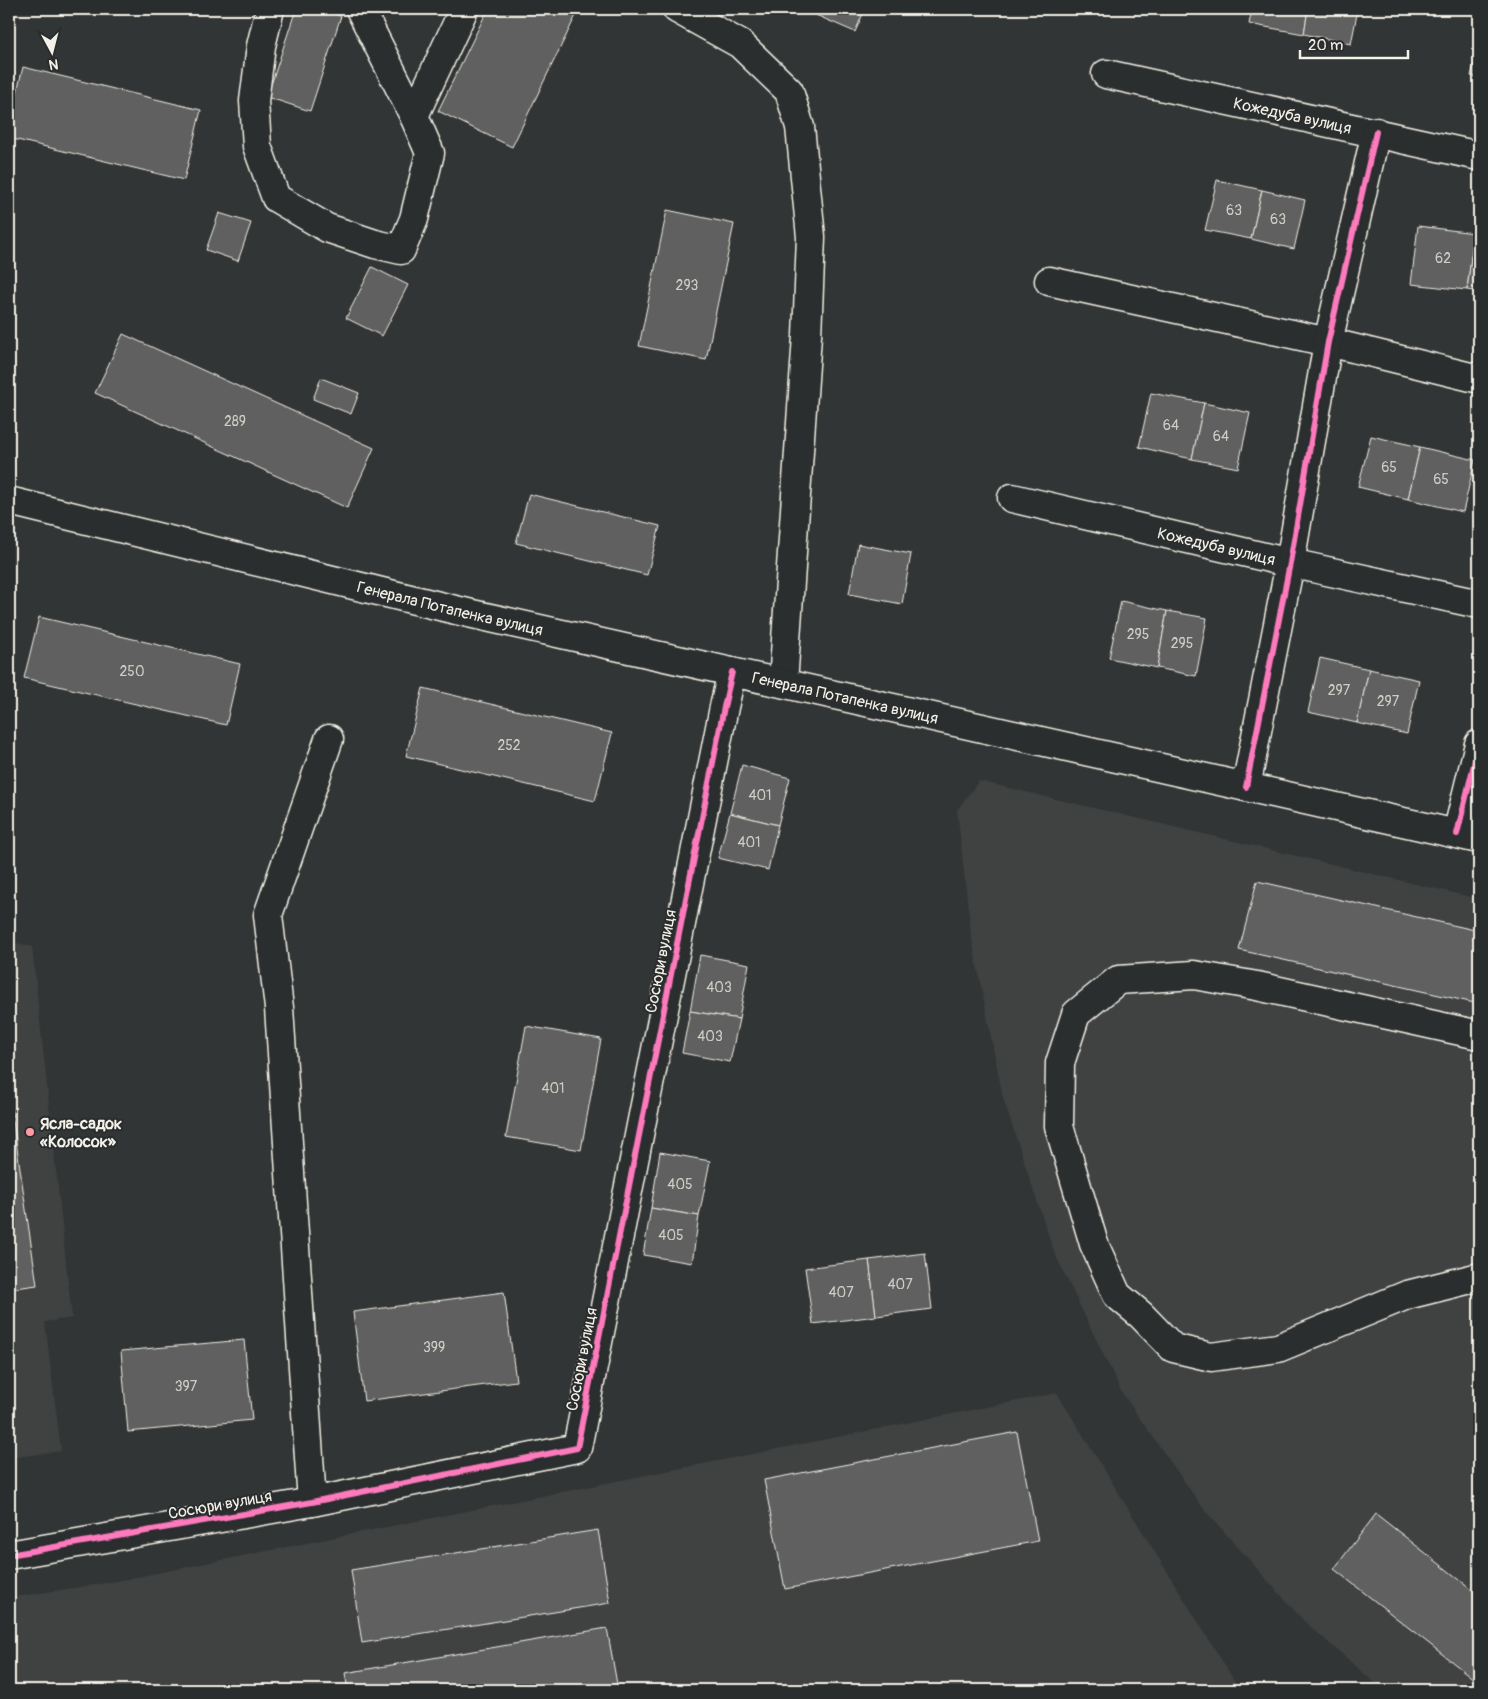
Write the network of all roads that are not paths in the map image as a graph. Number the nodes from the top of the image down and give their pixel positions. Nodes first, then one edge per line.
1 (270, 9) edge
2 (360, 9) edge
3 (464, 9) edge
4 (677, 9) edge
5 (1106, 74) dead end
6 (414, 116) junction
7 (1376, 132) junction
8 (1479, 156) edge
9 (1049, 281) dead end
10 (1328, 342) junction
11 (1479, 379) edge
12 (1012, 498) dead end
13 (9, 501) edge
14 (1290, 563) junction
15 (1479, 604) edge
16 (732, 672) junction
17 (783, 683) junction
18 (329, 739) dead end
19 (1479, 744) edge
20 (1246, 787) junction
21 (1468, 837) edge
22 (1479, 1035) edge
23 (1479, 1277) edge
24 (312, 1502) junction
25 (9, 1556) edge

1 - 6 street
2 - 6 street
3 - 6 street
4 - 17 street
5 - 7 street, Кожедуба вулиця
7 - 8 street, Кожедуба вулиця
7 - 10 street
9 - 10 street
10 - 11 street
10 - 14 street
12 - 14 street, Кожедуба вулиця
13 - 16 street, Генерала Потапенка вулиця
14 - 15 street, Кожедуба вулиця
14 - 20 street
16 - 17 street, Генерала Потапенка вулиця
16 - 24 street, Сосюри вулиця
17 - 20 street, Генерала Потапенка вулиця
18 - 24 street
19 - 21 street
20 - 21 street, Генерала Потапенка вулиця
22 - 23 street
24 - 25 street, Сосюри вулиця

